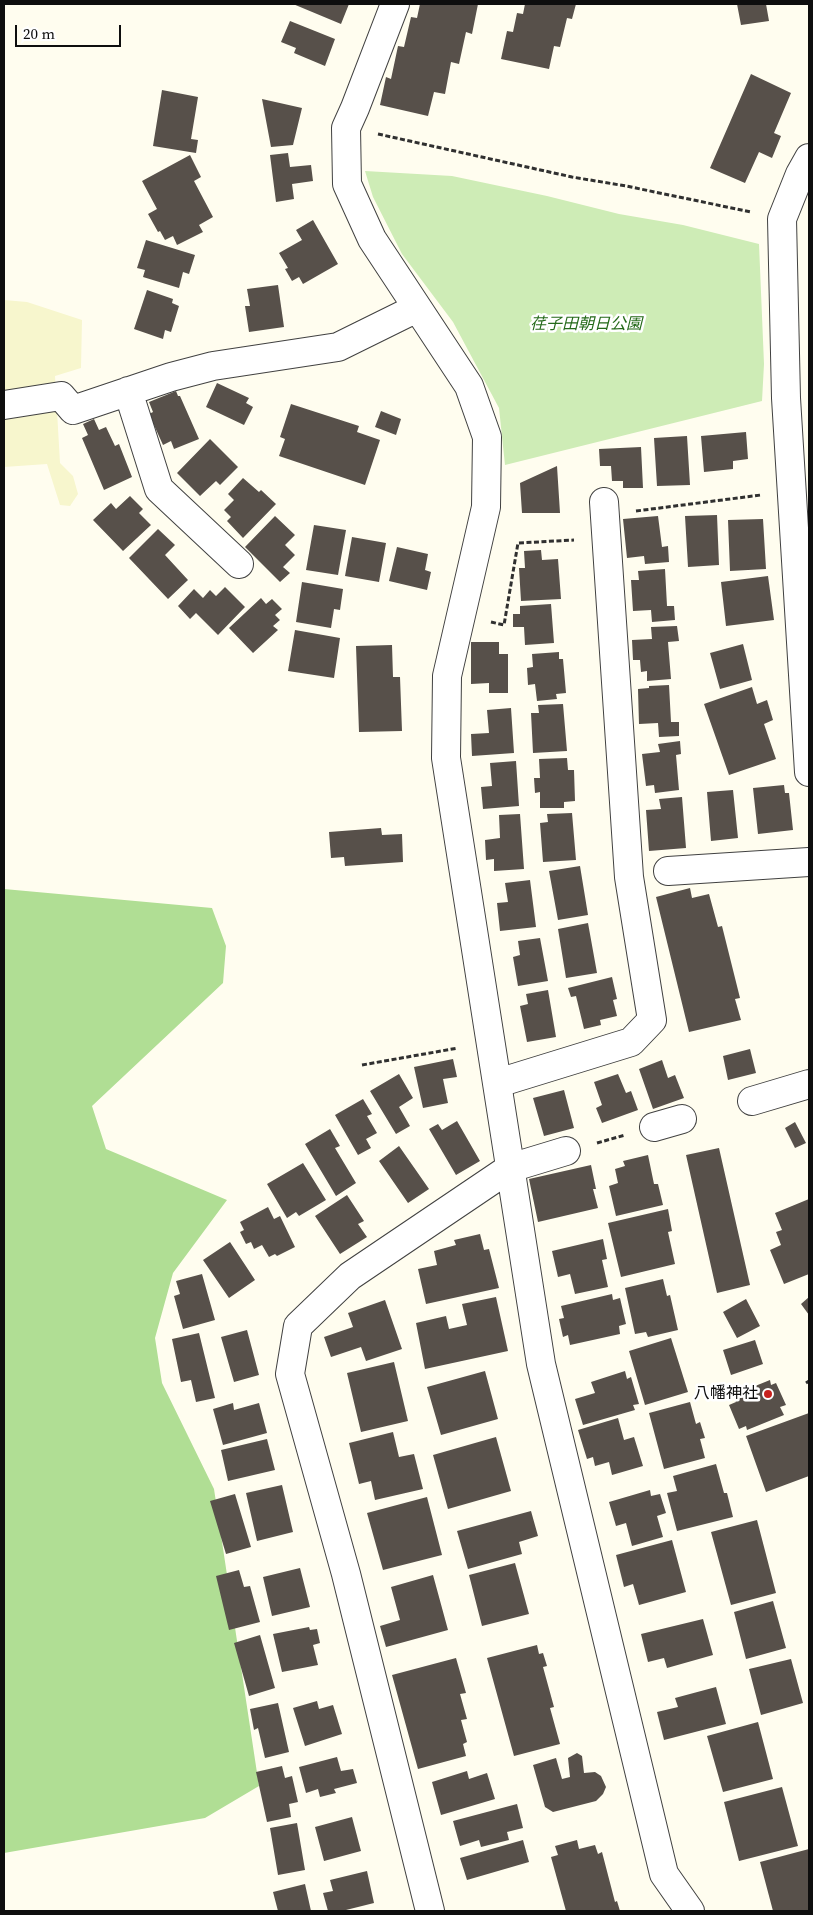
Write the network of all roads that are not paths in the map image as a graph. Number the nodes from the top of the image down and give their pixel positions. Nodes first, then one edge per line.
1 (394, 4) edge
2 (809, 158) edge
3 (417, 308) junction
4 (128, 391) junction
5 (4, 405) edge
6 (605, 509) road end
7 (239, 564) dead end
8 (809, 772) edge
9 (809, 862) edge
10 (668, 871) dead end
11 (498, 1083) junction
12 (809, 1084) edge
13 (752, 1101) dead end
14 (682, 1119) dead end
15 (654, 1127) road end
16 (566, 1151) road end
17 (510, 1168) junction
18 (430, 1911) edge
19 (690, 1911) edge

1 - 3 street
2 - 8 street
3 - 4 street
3 - 11 street
4 - 5 street
4 - 7 street
6 - 11 street
9 - 10 street
11 - 17 street
12 - 13 street
14 - 15 street
16 - 17 street
17 - 18 street
17 - 19 street

